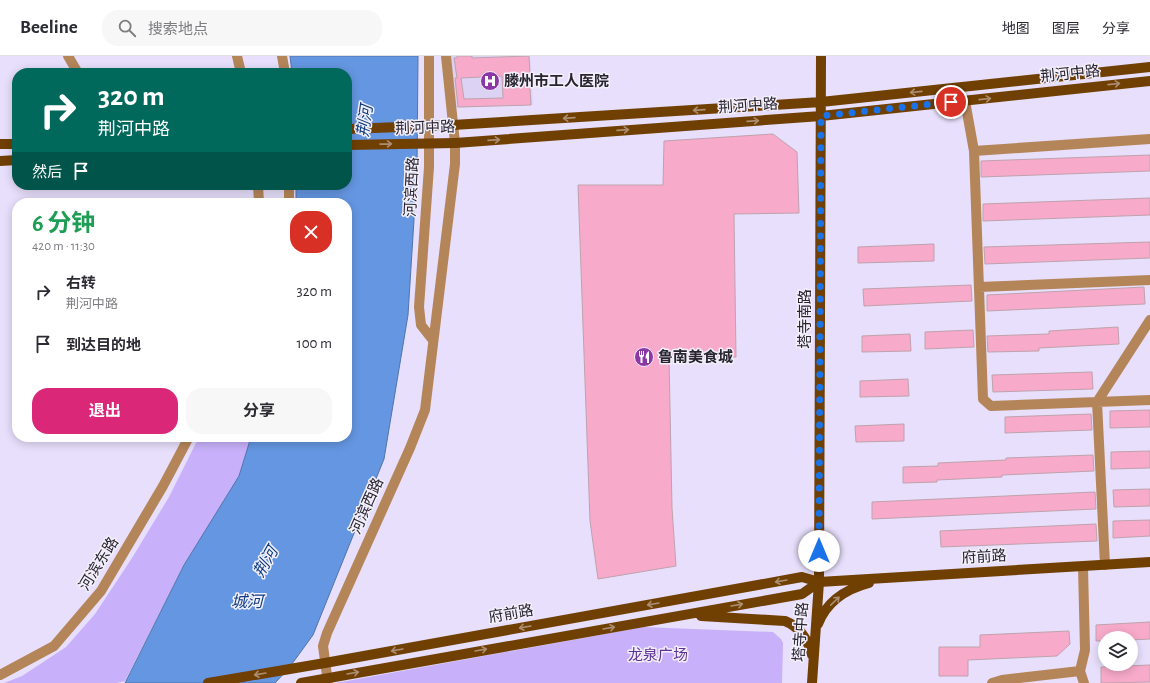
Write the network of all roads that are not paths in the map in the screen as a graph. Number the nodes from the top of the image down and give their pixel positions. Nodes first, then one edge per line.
1 (68, 56) edge
2 (237, 56) edge
3 (282, 56) edge
4 (429, 56) edge
5 (446, 56) edge
6 (822, 56) edge
7 (1150, 67) edge
8 (75, 68) edge
9 (240, 68) edge
10 (284, 68) edge
11 (1150, 80) edge
12 (965, 101) junction
13 (821, 102) junction
14 (821, 116) junction
15 (453, 125) junction
16 (352, 129) edge
17 (1150, 139) edge
18 (455, 143) junction
19 (0, 144) edge
20 (12, 144) edge
21 (352, 145) edge
22 (974, 151) junction
23 (12, 160) edge
24 (0, 161) edge
25 (1150, 280) edge
26 (979, 287) junction
27 (1150, 320) edge
28 (432, 339) junction
29 (1150, 400) edge
30 (1097, 402) junction
31 (186, 442) edge
32 (1150, 562) edge
33 (1105, 565) junction
34 (1083, 567) junction
35 (887, 578) junction
36 (819, 582) junction
37 (684, 614) junction
38 (816, 634) junction
39 (814, 660) junction
40 (325, 663) junction
41 (1080, 671) junction
42 (0, 675) edge
43 (328, 680) edge
44 (208, 683) edge
45 (301, 683) edge
46 (812, 683) edge
47 (992, 683) edge
48 (1084, 683) edge

1 - 8 street
2 - 9 street
3 - 10 street
4 - 28 street, 河滨西路
5 - 15 street, 河滨西路
6 - 13 main road, 塔寺南路
7 -> 13 main road, 荆河中路
12 -> 11 main road, 荆河中路
12 - 14 main road, 荆河中路
12 - 22 street
13 - 14 main road, 塔寺南路
13 -> 15 main road, 荆河中路
18 -> 14 main road, 荆河中路
14 - 36 main road, 塔寺南路
15 - 16 main road, 荆河中路, bridge
15 - 18 street, 河滨西路
17 - 22 street
21 -> 18 main road, 荆河中路, bridge
18 - 28 street, 河滨西路
19 - 20 main road
22 - 26 street
23 - 24 main road
25 - 26 street
26 - 30 street
27 - 30 street
28 - 40 street, 河滨西路
29 - 30 street
30 - 33 street
31 - 42 street, 河滨东路
32 - 33 main road, 府前路
33 - 34 main road, 府前路
34 - 35 main road, 府前路
34 - 41 street
35 - 36 main road, 府前路
38 -> 35 main road
37 -> 36 main road, 府前路
36 - 38 main road, 塔寺中路
36 -> 40 main road, 府前路
37 - 39 main road
43 -> 37 main road, 府前路
38 - 39 main road, 塔寺中路
39 - 46 main road, 塔寺中路
40 - 43 street, 河滨西路
40 -> 44 main road, 府前路
41 - 47 street
41 - 48 street
43 - 45 main road, 府前路

